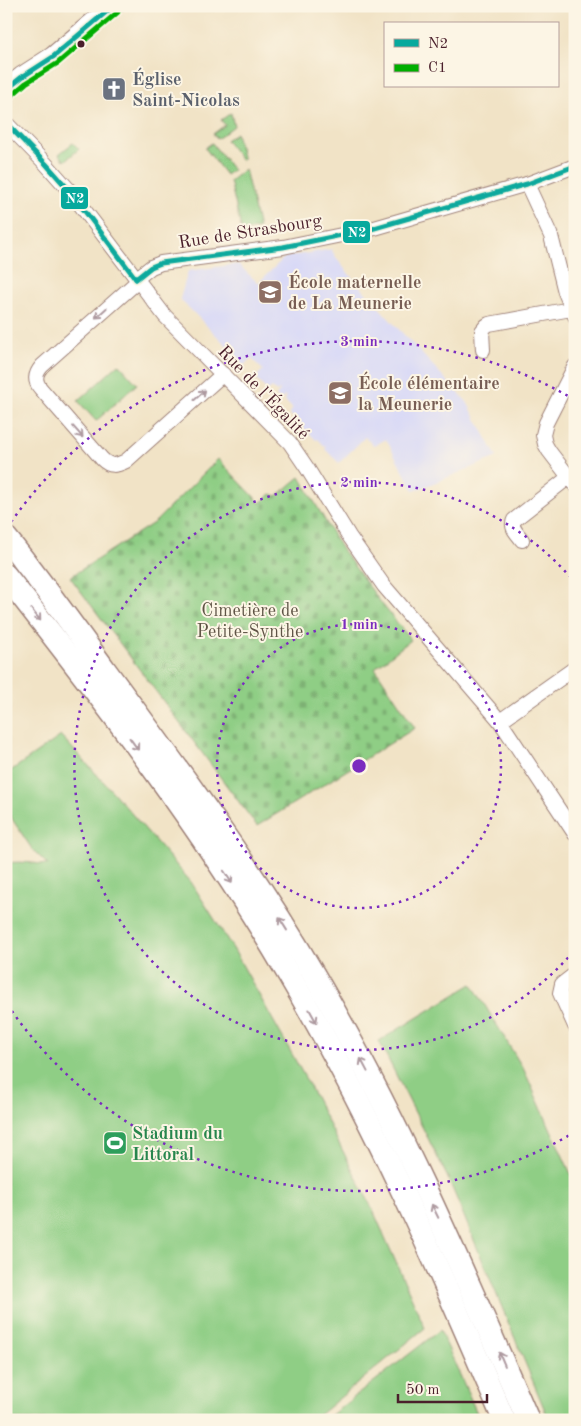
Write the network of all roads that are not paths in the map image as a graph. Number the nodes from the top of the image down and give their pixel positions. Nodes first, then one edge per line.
1 (113, 6) edge
2 (6, 90) edge
3 (6, 123) edge
4 (575, 166) edge
5 (527, 184) junction
6 (137, 280) junction
7 (573, 313) edge
8 (484, 350) dead end
9 (575, 366) edge
10 (223, 374) junction
11 (572, 481) edge
12 (6, 538) edge
13 (522, 540) dead end
14 (6, 576) edge
15 (575, 668) edge
16 (500, 721) junction
17 (575, 834) edge
18 (575, 974) edge
19 (575, 1026) edge
20 (504, 1420) edge
21 (528, 1420) edge

1 - 2 main road
3 - 6 street, Rue de l'Égalité
4 - 5 street, Rue de Strasbourg
5 - 6 street, Rue de Strasbourg
5 - 7 street
6 - 10 street, Rue de l'Égalité
6 -> 10 street, Rue de Strasbourg
7 - 8 street
9 - 11 street
10 - 16 street, Rue de l'Égalité
11 - 13 street
21 -> 12 highway
14 -> 20 highway
15 - 16 street
16 - 17 street, Rue de l'Égalité
18 - 19 street

